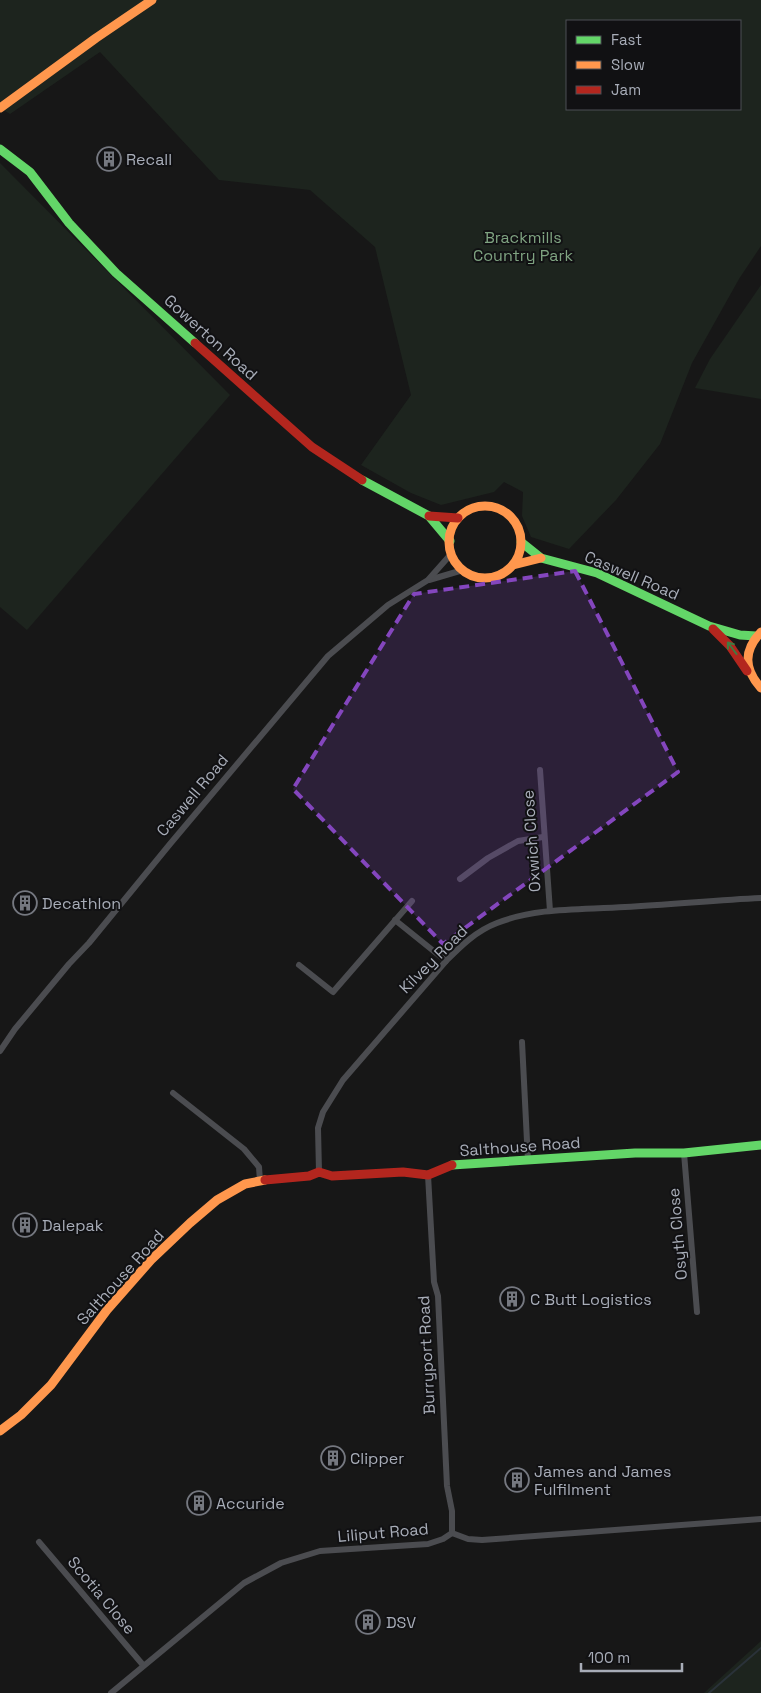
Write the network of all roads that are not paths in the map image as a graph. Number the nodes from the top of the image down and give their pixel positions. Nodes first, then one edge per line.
1 (152, 0) edge
2 (0, 108) edge
3 (0, 149) edge
4 (429, 516) junction
5 (458, 518) junction
6 (450, 541) junction
7 (521, 542) junction
8 (452, 554) junction
9 (541, 558) junction
10 (513, 565) junction
11 (462, 570) junction
12 (428, 580) junction
13 (709, 626) junction
14 (758, 634) edge
15 (750, 675) junction
16 (761, 689) edge
17 (540, 770) dead end
18 (543, 837) junction
19 (460, 879) dead end
20 (761, 898) edge
21 (412, 901) dead end
22 (550, 911) junction
23 (396, 920) junction
24 (446, 961) junction
25 (299, 965) dead end
26 (522, 1042) dead end
27 (0, 1051) edge
28 (173, 1093) dead end
29 (761, 1145) edge
30 (684, 1153) junction
31 (528, 1161) junction
32 (319, 1172) junction
33 (428, 1175) junction
34 (260, 1181) junction
35 (697, 1312) dead end
36 (0, 1431) edge
37 (761, 1519) edge
38 (452, 1533) junction
39 (39, 1542) dead end
40 (144, 1665) junction
41 (111, 1693) edge

1 - 2 street
3 - 4 street, Gowerton Road
4 - 5 street, Gowerton Road
4 - 6 street, Gowerton Road
5 - 6 street
5 - 7 street
6 - 8 street
7 - 9 street, Caswell Road
7 - 10 street
8 - 11 street
8 - 12 street, Caswell Road
9 - 10 street, Caswell Road
9 - 13 street, Caswell Road
10 - 11 street
11 - 12 street, Caswell Road
12 - 27 street, Caswell Road
13 - 14 street, Caswell Road
15 -> 13 street, Caswell Road
14 - 15 street
15 - 16 street, Caswell Road
17 - 18 street, Oxwich Close
18 - 19 street
18 - 22 street, Oxwich Close
20 - 22 street, Kilvey Road
21 - 23 street
22 - 24 street, Kilvey Road
23 - 24 street
23 - 25 street
24 - 32 street, Kilvey Road
26 - 31 street
28 - 34 street
29 - 30 street, Salthouse Road
30 - 31 street, Salthouse Road
30 - 35 street, Osyth Close
31 - 33 street, Salthouse Road
32 - 33 street, Salthouse Road
32 - 34 street, Salthouse Road
33 - 38 street, Burryport Road
34 - 36 street, Salthouse Road
37 - 38 street, Liliput Road
38 - 40 street, Liliput Road
39 - 40 street, Scotia Close
40 - 41 street, Liliput Road

